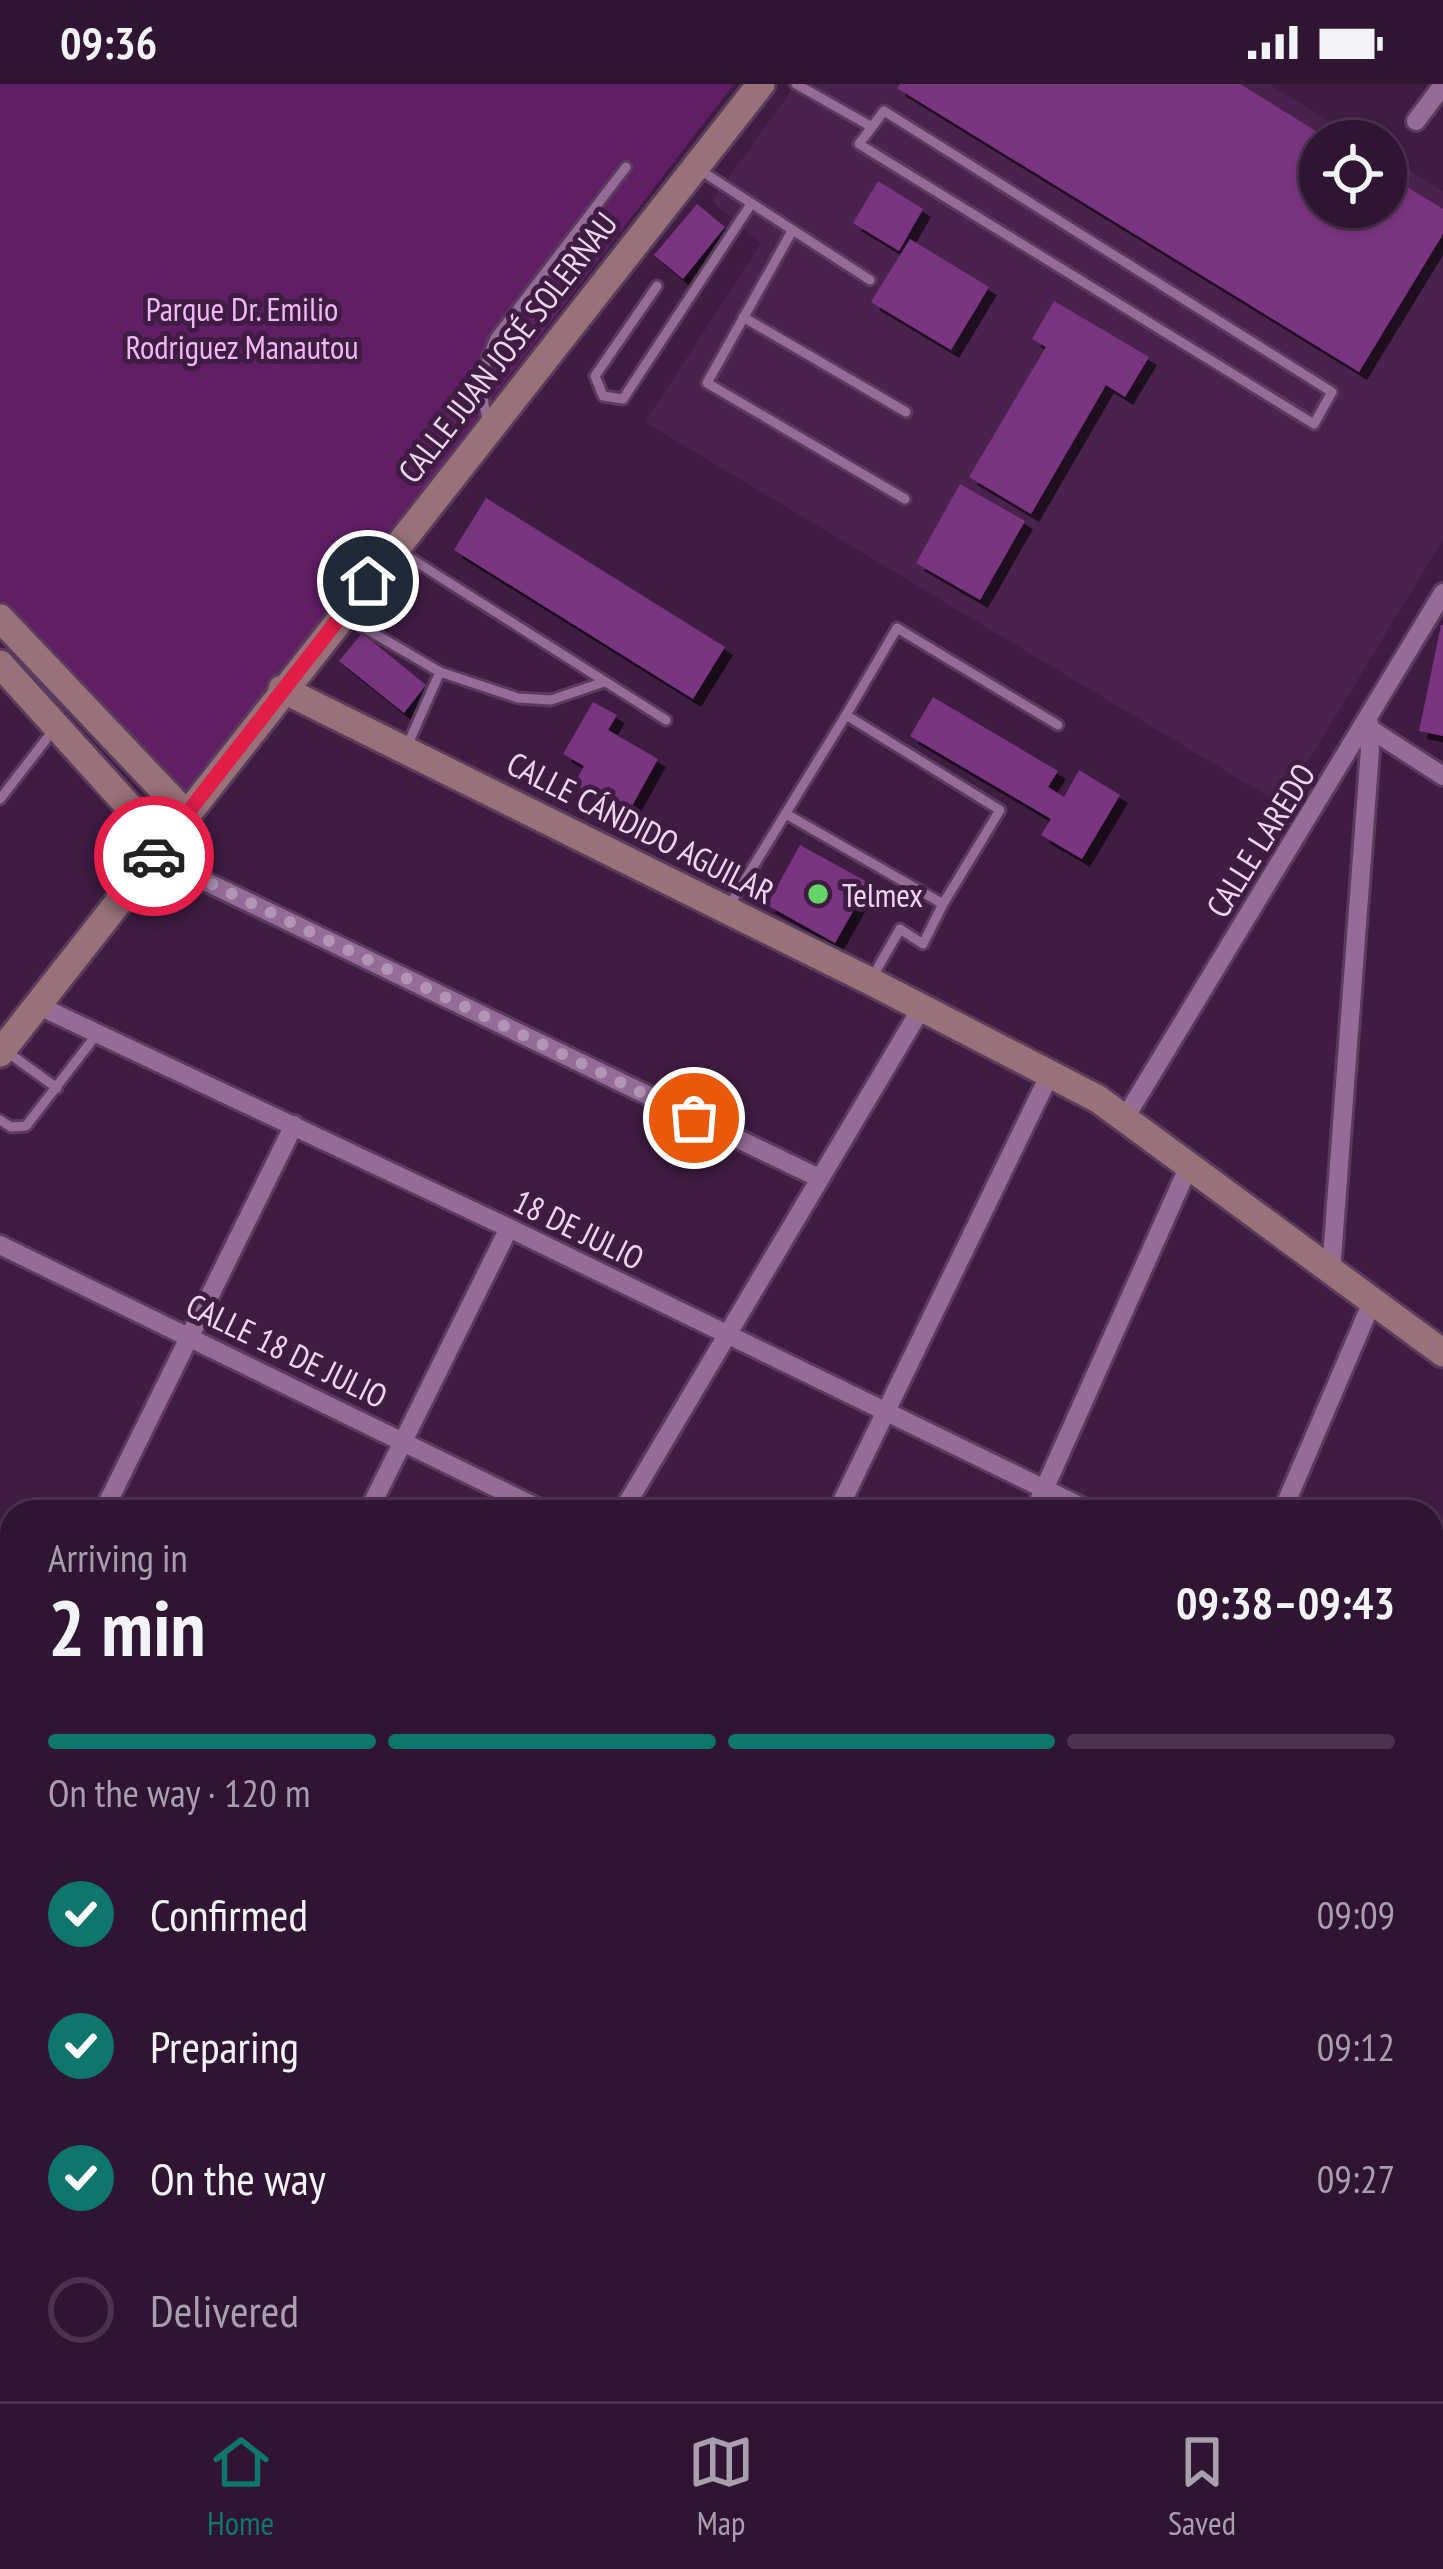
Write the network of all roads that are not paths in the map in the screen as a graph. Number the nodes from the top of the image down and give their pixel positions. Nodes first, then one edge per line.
1 (761, 84) edge
2 (796, 84) edge
3 (827, 84) edge
4 (1443, 85) edge
5 (818, 97) junction
6 (1416, 121) dead end
7 (872, 127) junction
8 (626, 167) dead end
9 (695, 167) junction
10 (751, 204) junction
11 (792, 231) junction
12 (870, 280) dead end
13 (657, 286) dead end
14 (743, 317) junction
15 (906, 412) dead end
16 (489, 428) junction
17 (905, 499) dead end
18 (394, 548) junction
19 (1443, 593) edge
20 (342, 615) junction
21 (0, 618) edge
22 (0, 664) edge
23 (440, 672) junction
24 (604, 682) junction
25 (282, 689) junction
26 (846, 715) junction
27 (666, 720) dead end
28 (1369, 723) junction
29 (1058, 725) dead end
30 (55, 728) junction
31 (405, 749) junction
32 (1443, 776) edge
33 (0, 799) edge
34 (186, 814) junction
35 (786, 814) junction
36 (158, 849) junction
37 (943, 904) junction
38 (727, 910) junction
39 (870, 981) junction
40 (37, 1005) junction
41 (922, 1007) junction
42 (97, 1034) junction
43 (4, 1041) edge
44 (1050, 1074) junction
45 (56, 1088) junction
46 (1125, 1118) junction
47 (0, 1120) edge
48 (294, 1125) junction
49 (1189, 1168) junction
50 (819, 1178) junction
51 (509, 1228) junction
52 (0, 1245) edge
53 (1331, 1272) junction
54 (1372, 1302) junction
55 (728, 1335) junction
56 (190, 1336) junction
57 (1443, 1353) edge
58 (884, 1411) junction
59 (403, 1441) junction
60 (1044, 1489) junction
61 (109, 1500) edge
62 (374, 1500) edge
63 (522, 1500) edge
64 (629, 1500) edge
65 (843, 1500) edge
66 (1039, 1500) edge
67 (1067, 1500) edge
68 (1287, 1500) edge

1 - 9 street, CALLE JUAN JOSÉ SOLERNAU
2 - 5 lane
3 - 5 lane
4 - 6 street
5 - 7 lane
7 - 7 lane
8 - 16 lane
9 - 10 lane
9 - 16 street, CALLE JUAN JOSÉ SOLERNAU
10 - 11 lane
10 - 13 lane
11 - 12 lane
11 - 14 lane
14 - 15 lane
14 - 17 lane
16 - 18 street, CALLE JUAN JOSÉ SOLERNAU
18 - 20 street, CALLE JUAN JOSÉ SOLERNAU
18 - 24 lane
19 - 28 street, CALLE LAREDO
20 - 23 lane
20 - 25 street, CALLE JUAN JOSÉ SOLERNAU
21 - 34 street
22 - 30 street
23 - 24 lane
23 - 31 lane
24 - 27 lane
25 - 31 street, CALLE CÁNDIDO AGUILAR
25 - 34 street, CALLE JUAN JOSÉ SOLERNAU
26 - 29 lane
26 - 35 lane
26 - 37 lane
28 - 32 street
28 - 46 street, CALLE LAREDO
28 - 53 street
30 - 33 lane
30 - 36 street
31 - 38 street, CALLE CÁNDIDO AGUILAR
34 - 36 street, CALLE JUAN JOSÉ SOLERNAU
35 - 37 lane
35 - 38 lane
36 - 40 street, CALLE JUAN JOSÉ SOLERNAU
36 - 50 street
37 - 39 lane
38 - 39 street, CALLE CÁNDIDO AGUILAR
39 - 41 street, CALLE CÁNDIDO AGUILAR
40 - 42 street, 18 DE JULIO
40 - 43 street, CALLE JUAN JOSÉ SOLERNAU
41 - 44 street, CALLE CÁNDIDO AGUILAR
41 - 50 street
42 - 45 lane
42 - 48 street, 18 DE JULIO
43 - 45 lane
44 - 46 street, CALLE CÁNDIDO AGUILAR
44 - 58 street
45 - 47 lane
46 - 49 street, CALLE CÁNDIDO AGUILAR
48 - 51 street, 18 DE JULIO
48 - 56 street
49 - 53 street, CALLE CÁNDIDO AGUILAR
49 - 60 street
50 - 55 street
51 - 55 street, 18 DE JULIO
51 - 59 street
52 - 56 street, CALLE 18 DE JULIO
53 - 54 street, CALLE CÁNDIDO AGUILAR
54 - 57 street, CALLE CÁNDIDO AGUILAR
54 - 68 street
55 - 58 street, 18 DE JULIO
55 - 64 street
56 - 59 street, CALLE 18 DE JULIO
56 - 61 street
58 - 60 street, 18 DE JULIO
58 - 65 street
59 - 62 street
59 - 63 street, CALLE 18 DE JULIO
60 - 66 street
60 - 67 street, 18 DE JULIO

